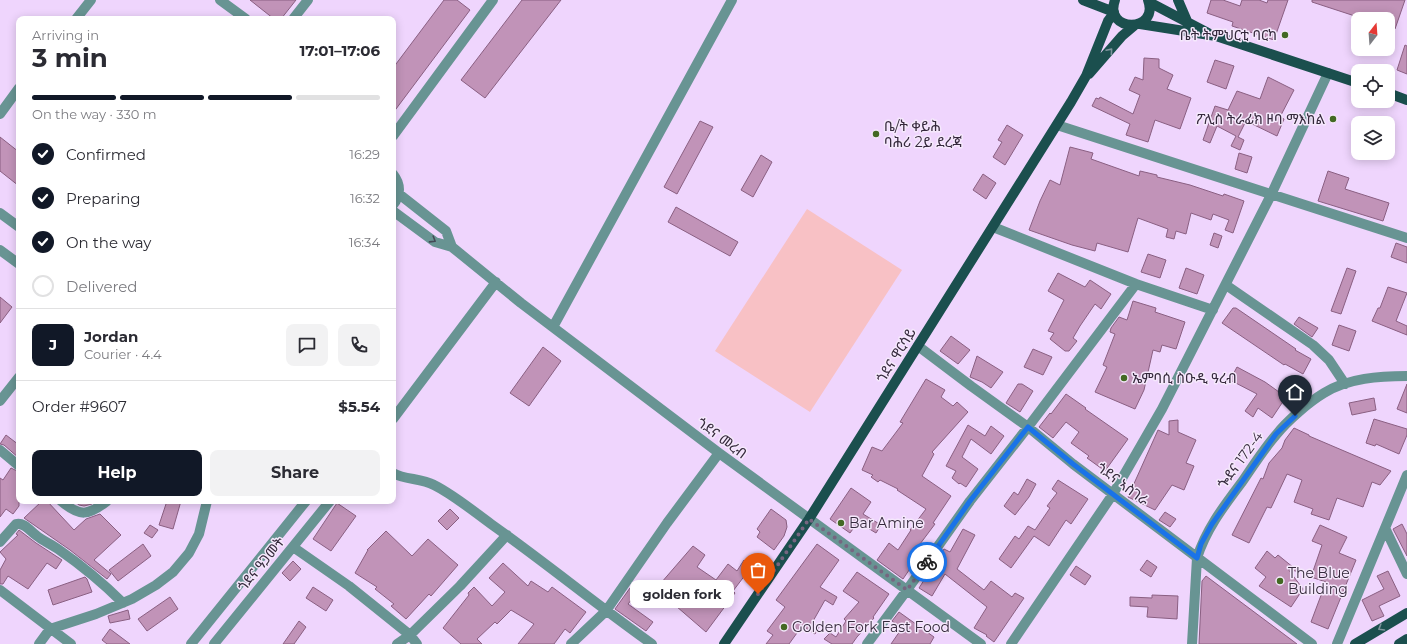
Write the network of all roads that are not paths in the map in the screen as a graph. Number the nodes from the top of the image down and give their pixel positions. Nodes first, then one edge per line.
1 (91, 0) edge
2 (220, 0) edge
3 (308, 0) edge
4 (493, 0) edge
5 (732, 0) edge
6 (1083, 0) edge
7 (1115, 0) edge
8 (1178, 0) edge
9 (1149, 1) edge
10 (1114, 13) junction
11 (78, 16) edge
12 (242, 16) edge
13 (295, 16) edge
14 (1187, 21) junction
15 (1137, 24) junction
16 (1216, 36) junction
17 (1328, 73) junction
18 (1086, 76) junction
19 (1351, 81) edge
20 (16, 92) edge
21 (1395, 96) edge
22 (1407, 100) edge
23 (0, 114) edge
24 (396, 124) edge
25 (1057, 125) junction
26 (396, 178) edge
27 (399, 194) junction
28 (1271, 195) junction
29 (396, 201) edge
30 (422, 212) junction
31 (0, 213) edge
32 (396, 214) edge
33 (16, 225) edge
34 (412, 225) junction
35 (993, 227) junction
36 (1407, 238) edge
37 (452, 247) junction
38 (0, 250) edge
39 (16, 262) edge
40 (496, 282) junction
41 (1136, 284) junction
42 (1226, 285) junction
43 (1213, 310) junction
44 (553, 327) junction
45 (918, 346) junction
46 (1407, 376) edge
47 (16, 381) edge
48 (1345, 384) junction
49 (0, 402) edge
50 (396, 415) edge
51 (1028, 427) junction
52 (0, 450) edge
53 (718, 453) junction
54 (16, 463) edge
55 (396, 474) edge
56 (1407, 475) edge
57 (1113, 494) junction
58 (64, 504) edge
59 (103, 504) edge
60 (206, 504) edge
61 (304, 504) edge
62 (328, 504) edge
63 (809, 519) junction
64 (1385, 528) junction
65 (507, 535) junction
66 (0, 542) edge
67 (294, 547) junction
68 (1197, 558) junction
69 (1407, 574) edge
70 (0, 590) edge
71 (907, 590) junction
72 (123, 603) junction
73 (606, 611) junction
74 (1407, 613) edge
75 (50, 629) junction
76 (410, 635) junction
77 (1407, 640) edge
78 (39, 644) edge
79 (71, 644) edge
80 (191, 644) edge
81 (214, 644) edge
82 (397, 644) edge
83 (417, 644) edge
84 (571, 644) edge
85 (652, 644) edge
86 (724, 644) edge
87 (867, 644) edge
88 (981, 644) edge
89 (1011, 644) edge
90 (1192, 644) edge
91 (1312, 644) edge
92 (1337, 644) edge
93 (1355, 644) edge
94 (1399, 644) edge

1 - 11 street
2 - 12 street
3 - 13 street
4 - 24 street
5 - 44 street
6 - 10 main road
7 - 10 main road
8 - 14 main road
9 - 14 main road
9 - 15 main road, ጎደና ዋርሳይ
10 - 15 main road
10 - 18 main road, ጎደና ዋርሳይ
14 - 16 main road
15 - 16 main road
18 -> 15 main road, ጎደና ዋርሳይ
16 - 17 main road
17 - 19 main road
17 - 28 street
18 - 25 main road, ጎደና ዋርሳይ
20 - 23 street
21 - 22 main road
25 - 28 street
25 - 35 main road, ጎደና ዋርሳይ
26 - 27 street
27 - 29 street
27 - 30 street, ጎደና መረብ
28 - 36 street
28 - 42 street
30 - 34 street
30 - 37 street, ጎደና መረብ
31 - 33 street
32 - 34 street, ጎደና መረብ
34 -> 37 street, ጎደና መረብ
35 - 41 street
35 - 45 main road, ጎደና ዋርሳይ
37 - 40 street, ጎደና መረብ
38 - 39 street
40 - 44 street, ጎደና መረብ
40 - 50 street
41 - 43 street
41 - 51 street
42 - 43 street
42 - 48 street
43 - 57 street
44 - 53 street, ጎደና መረብ
45 - 51 street, ጎደና ኣስገራ
45 - 63 main road, ጎደና ዋርሳይ
46 - 48 street, ጐደና 172-4
47 - 49 street
48 - 68 street, ጐደና 172-4
51 - 57 street, ጎደና ኣስገራ
51 - 71 street
52 - 54 street
53 - 63 street, ጎደና መረብ
53 - 73 street
55 - 65 street
56 - 64 street
57 - 68 street, ጎደና ኣስገራ
57 - 89 street
58 - 59 street
60 - 72 street
61 - 80 street
62 - 67 street, ጎደና ዓጋመት
63 - 71 street, ጎደና መረብ
63 - 86 main road, ጎደና ዋርሳይ
64 - 69 street
64 - 92 street
65 - 73 street
65 - 76 street
66 - 72 street
67 - 76 street
67 - 81 street, ጎደና ዓጋመት
68 - 90 street, ጐደና 172-4
68 - 91 street, ጎደና ኣስገራ
70 - 75 street
71 - 87 street
71 - 88 street, ጎደና መረብ
72 - 75 street
73 - 84 street
73 - 85 street
74 -> 93 main road
75 - 78 street
75 - 79 street
76 - 82 street
76 - 83 street
77 - 94 main road

